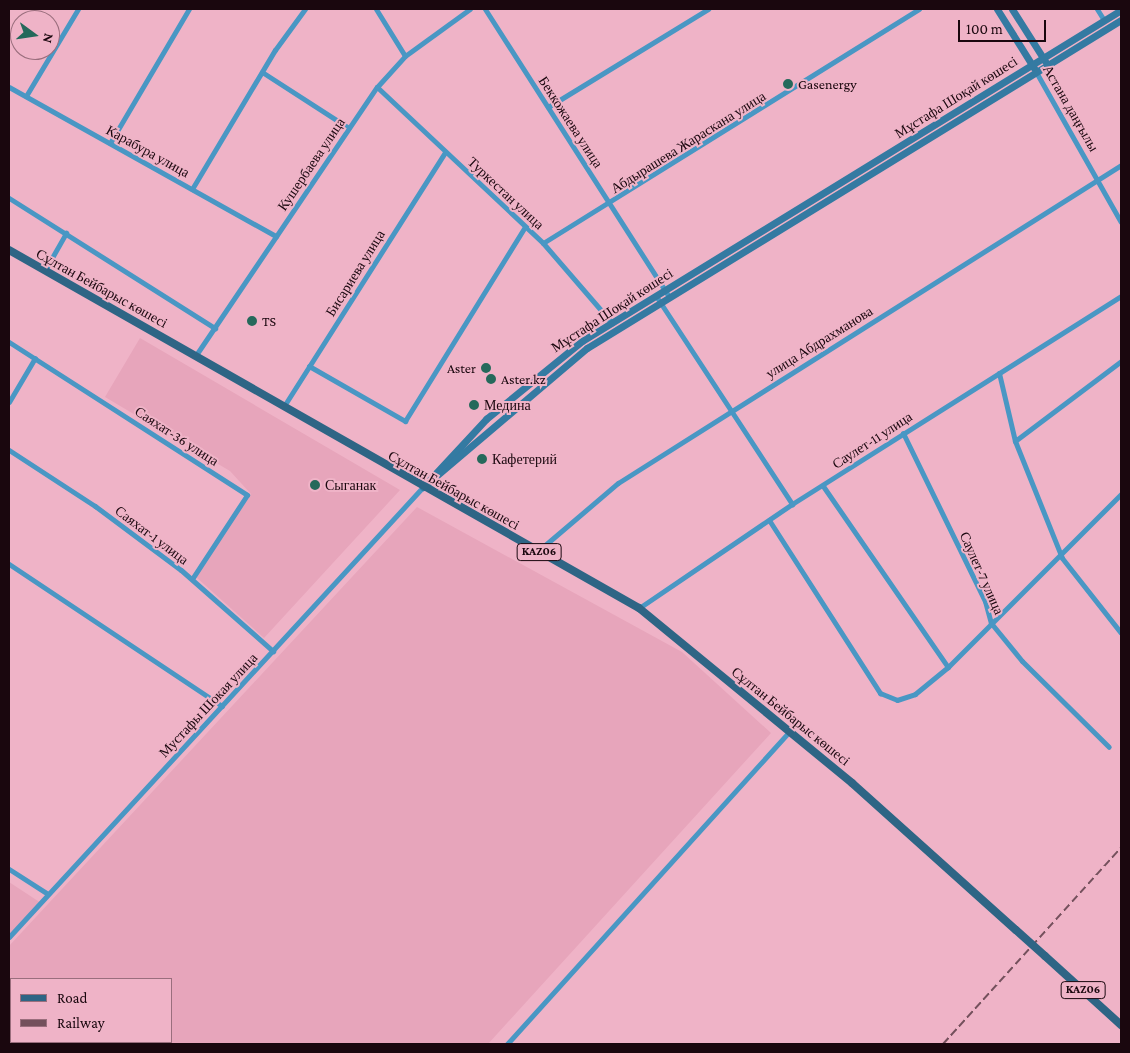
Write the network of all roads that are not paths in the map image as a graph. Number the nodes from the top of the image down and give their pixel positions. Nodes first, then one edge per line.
1 (78, 9) edge
2 (189, 9) edge
3 (305, 9) edge
4 (376, 9) edge
5 (470, 9) edge
6 (485, 9) edge
7 (708, 9) edge
8 (920, 9) edge
9 (997, 9) edge
10 (1012, 9) edge
11 (1097, 9) edge
12 (1121, 10) edge
13 (1104, 20) junction
14 (1121, 20) edge
15 (405, 56) junction
16 (1043, 58) junction
17 (1032, 65) junction
18 (1048, 65) junction
19 (262, 72) junction
20 (1036, 72) junction
21 (9, 87) edge
22 (377, 87) junction
23 (26, 96) junction
24 (548, 107) junction
25 (349, 128) junction
26 (110, 144) junction
27 (445, 152) junction
28 (1121, 165) edge
29 (1098, 180) junction
30 (192, 189) junction
31 (9, 198) edge
32 (610, 204) junction
33 (1121, 222) edge
34 (525, 227) junction
35 (66, 233) junction
36 (276, 236) junction
37 (543, 243) junction
38 (9, 250) edge
39 (45, 270) junction
40 (665, 290) junction
41 (656, 296) junction
42 (1121, 296) edge
43 (669, 298) junction
44 (660, 303) junction
45 (612, 323) junction
46 (215, 328) junction
47 (9, 342) edge
48 (196, 355) junction
49 (35, 358) junction
50 (1121, 361) edge
51 (309, 366) junction
52 (999, 373) junction
53 (9, 402) edge
54 (284, 406) junction
55 (730, 411) junction
56 (903, 433) junction
57 (1015, 441) junction
58 (9, 450) edge
59 (823, 486) junction
60 (423, 487) junction
61 (1121, 494) edge
62 (792, 504) junction
63 (769, 520) junction
64 (538, 551) junction
65 (1062, 558) junction
66 (9, 564) edge
67 (192, 579) junction
68 (639, 608) junction
69 (991, 623) junction
70 (1121, 633) edge
71 (273, 651) junction
72 (948, 667) junction
73 (222, 706) junction
74 (790, 731) junction
75 (1109, 747) dead end
76 (9, 869) edge
77 (48, 894) junction
78 (9, 937) edge
79 (1121, 1025) edge
80 (507, 1044) edge

1 - 23 street
2 - 26 street
3 - 19 street
4 - 15 street
5 - 15 street, Кушербаева улица
6 - 24 street, Беккожаева улица
7 - 24 street
8 - 32 street, Абдырашева Жараскана улица
9 - 17 street, Астана даңғылы
10 - 16 street, Астана даңғылы
11 - 13 street
12 - 13 street, Мұстафа Шоқай көшесі
13 - 16 street, Мұстафа Шоқай көшесі
14 - 18 street, Мұстафа Шоқай көшесі
15 - 22 street, Кушербаева улица
16 - 17 street, Мұстафа Шоқай көшесі
16 - 18 street, Астана даңғылы
17 - 20 street, Астана даңғылы
17 - 40 street, Мұстафа Шоқай көшесі
18 - 20 street, Мұстафа Шоқай көшесі
19 - 25 street
19 - 30 street
20 - 29 street, Астана даңғылы
20 - 43 street, Мұстафа Шоқай көшесі
21 - 23 street, Карабура улица
22 - 25 street, Кушербаева улица
22 - 27 street, Туркестан улица
23 - 26 street, Карабура улица
24 - 32 street, Беккожаева улица
25 - 36 street, Кушербаева улица
26 - 30 street, Карабура улица
27 - 34 street, Туркестан улица
27 - 51 street, Бисариева улица
28 - 29 street, улица Абдрахманова
29 - 33 street, Астана даңғылы
29 - 55 street, улица Абдрахманова
30 - 36 street, Карабура улица
31 - 35 street
32 - 37 street, Абдырашева Жараскана улица
32 - 40 street, Беккожаева улица
34 - 37 street, Туркестан улица
34 - 51 street
35 - 39 street
35 - 46 street
36 - 46 street, Кушербаева улица
37 - 45 street, Туркестан улица
38 - 39 main road, Сұлтан Бейбарыс көшесі / KAZ06
39 - 48 main road, Сұлтан Бейбарыс көшесі / KAZ06
40 - 41 street, Мұстафа Шоқай көшесі
40 - 43 street, Беккожаева улица
41 - 44 street
41 - 45 street, Мұстафа Шоқай көшесі
42 - 52 street, Саулет-11 улица
43 - 44 street, Мұстафа Шоқай көшесі
44 - 55 street
44 - 60 street, Мұстафа Шоқай көшесі
45 - 60 street, Мұстафа Шоқай көшесі
46 - 48 street, Кушербаева улица
47 - 49 street, Саяхат-36 улица
48 - 54 main road, Сұлтан Бейбарыс көшесі / KAZ06
49 - 53 street
49 - 67 street, Саяхат-36 улица
50 - 57 street
51 - 54 street, Бисариева улица
52 - 56 street, Саулет-11 улица
52 - 57 street
54 - 60 main road, Сұлтан Бейбарыс көшесі / KAZ06
55 - 62 street
55 - 64 street, улица Абдрахманова
56 - 59 street, Саулет-11 улица
56 - 69 street, Саулет-7 улица
57 - 65 street
58 - 67 street, Саяхат-1 улица
59 - 62 street, Саулет-11 улица
59 - 72 street
60 - 64 main road, Сұлтан Бейбарыс көшесі / KAZ06
60 - 71 street, Мустафы Шокая улица
61 - 65 street
62 - 63 street, Саулет-11 улица
63 - 68 street, Саулет-11 улица
63 - 72 street
64 - 68 main road, Сұлтан Бейбарыс көшесі / KAZ06
65 - 69 street
65 - 70 street
66 - 73 street
67 - 71 street, Саяхат-1 улица
68 - 74 main road, Сұлтан Бейбарыс көшесі / KAZ06
69 - 72 street
69 - 75 street, Саулет-7 улица
71 - 73 street, Мустафы Шокая улица
73 - 77 street, Мустафы Шокая улица
74 - 79 main road, Сұлтан Бейбарыс көшесі / KAZ06, bridge
74 - 80 street
76 - 77 street
77 - 78 street, Мустафы Шокая улица

